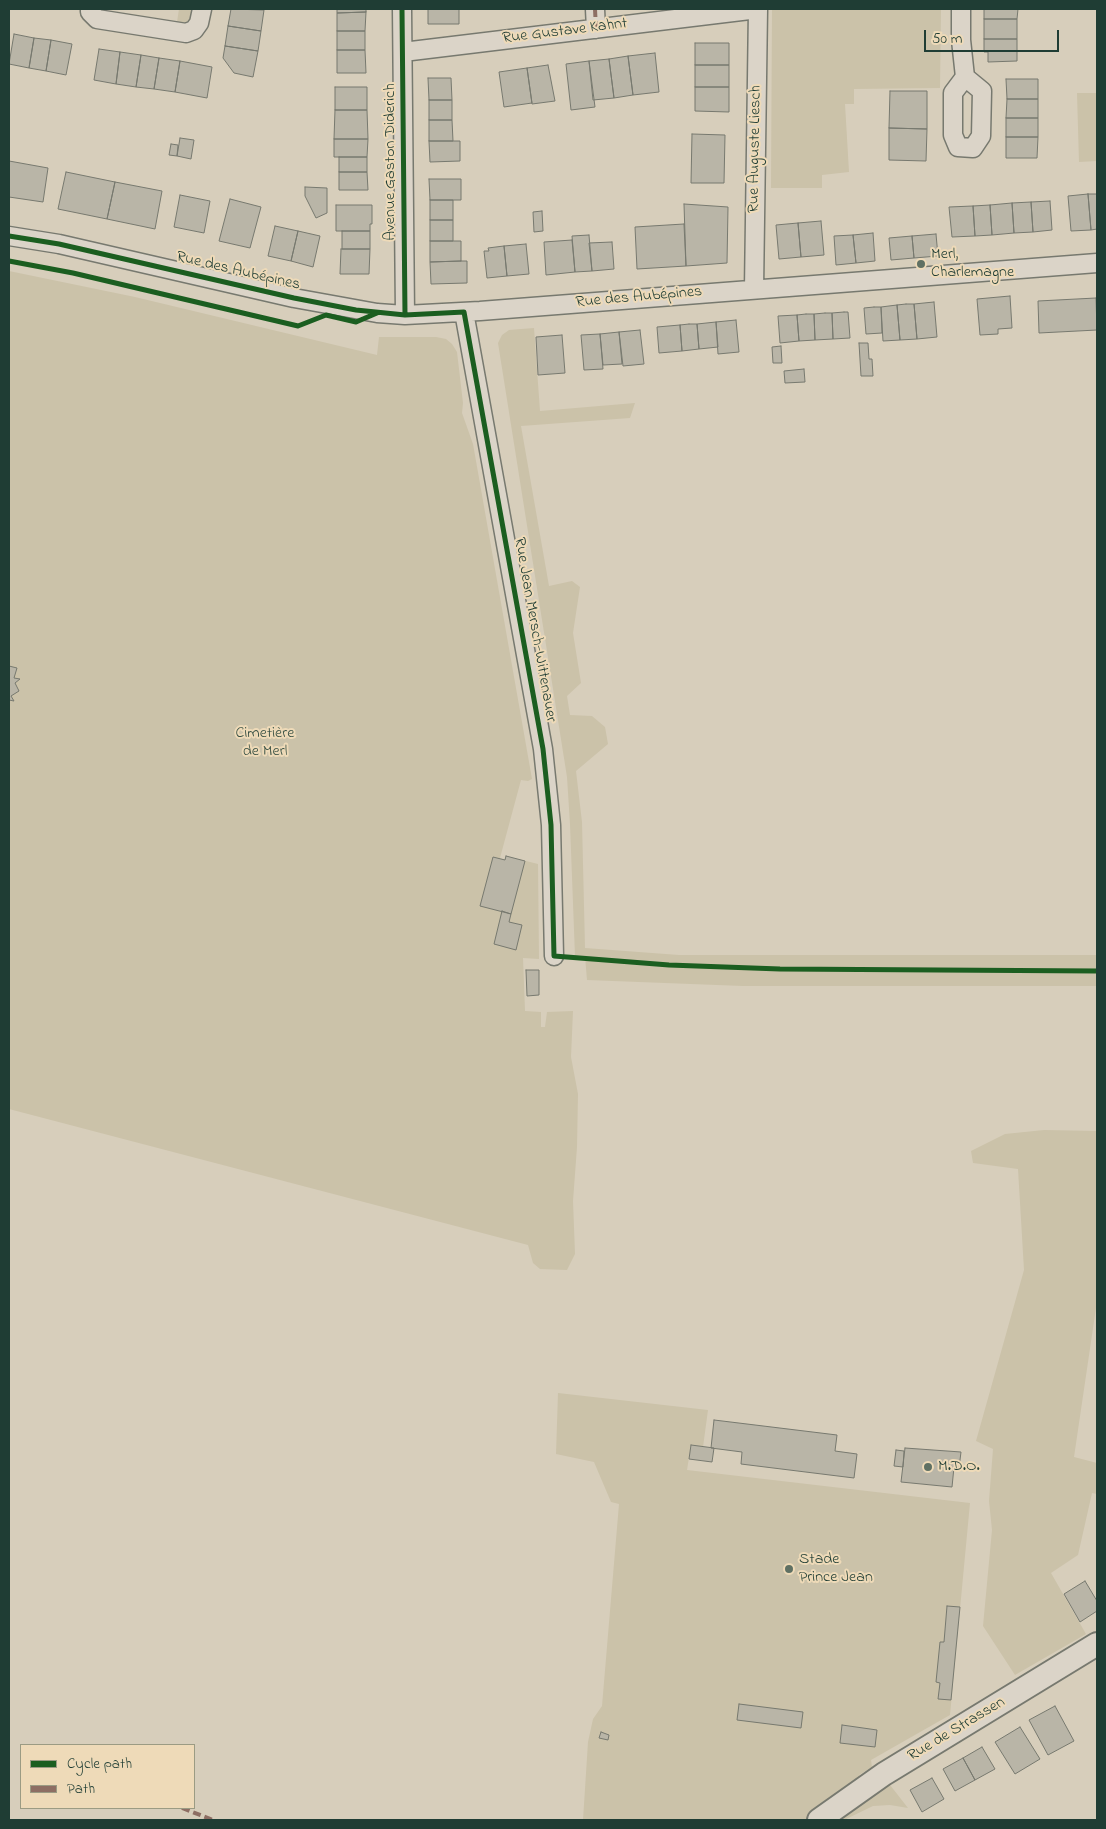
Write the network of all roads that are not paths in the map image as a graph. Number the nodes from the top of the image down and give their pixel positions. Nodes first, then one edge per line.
1 (90, 9) edge
2 (202, 9) edge
3 (402, 9) edge
4 (594, 9) edge
5 (758, 9) edge
6 (961, 9) edge
7 (596, 29) junction
8 (403, 52) junction
9 (965, 76) dead end
10 (9, 236) edge
11 (1097, 263) edge
12 (754, 289) junction
13 (464, 312) junction
14 (405, 315) junction
15 (554, 956) dead end
16 (1097, 1644) edge
17 (819, 1820) edge

1 - 2 street
3 - 8 street, Avenue Gaston Diderich
4 - 7 street
5 - 7 street, Rue Gustave Kahnt
5 - 12 street, Rue Auguste Liesch
6 - 9 street
7 - 8 street, Rue Gustave Kahnt
8 - 14 street, Avenue Gaston Diderich
10 - 14 street, Rue des Aubépines
11 - 12 street, Rue des Aubépines
12 - 13 street, Rue des Aubépines
13 - 14 street, Rue des Aubépines
13 - 15 street, Rue Jean Mersch-Wittenauer
16 - 17 main road, Rue de Strassen

